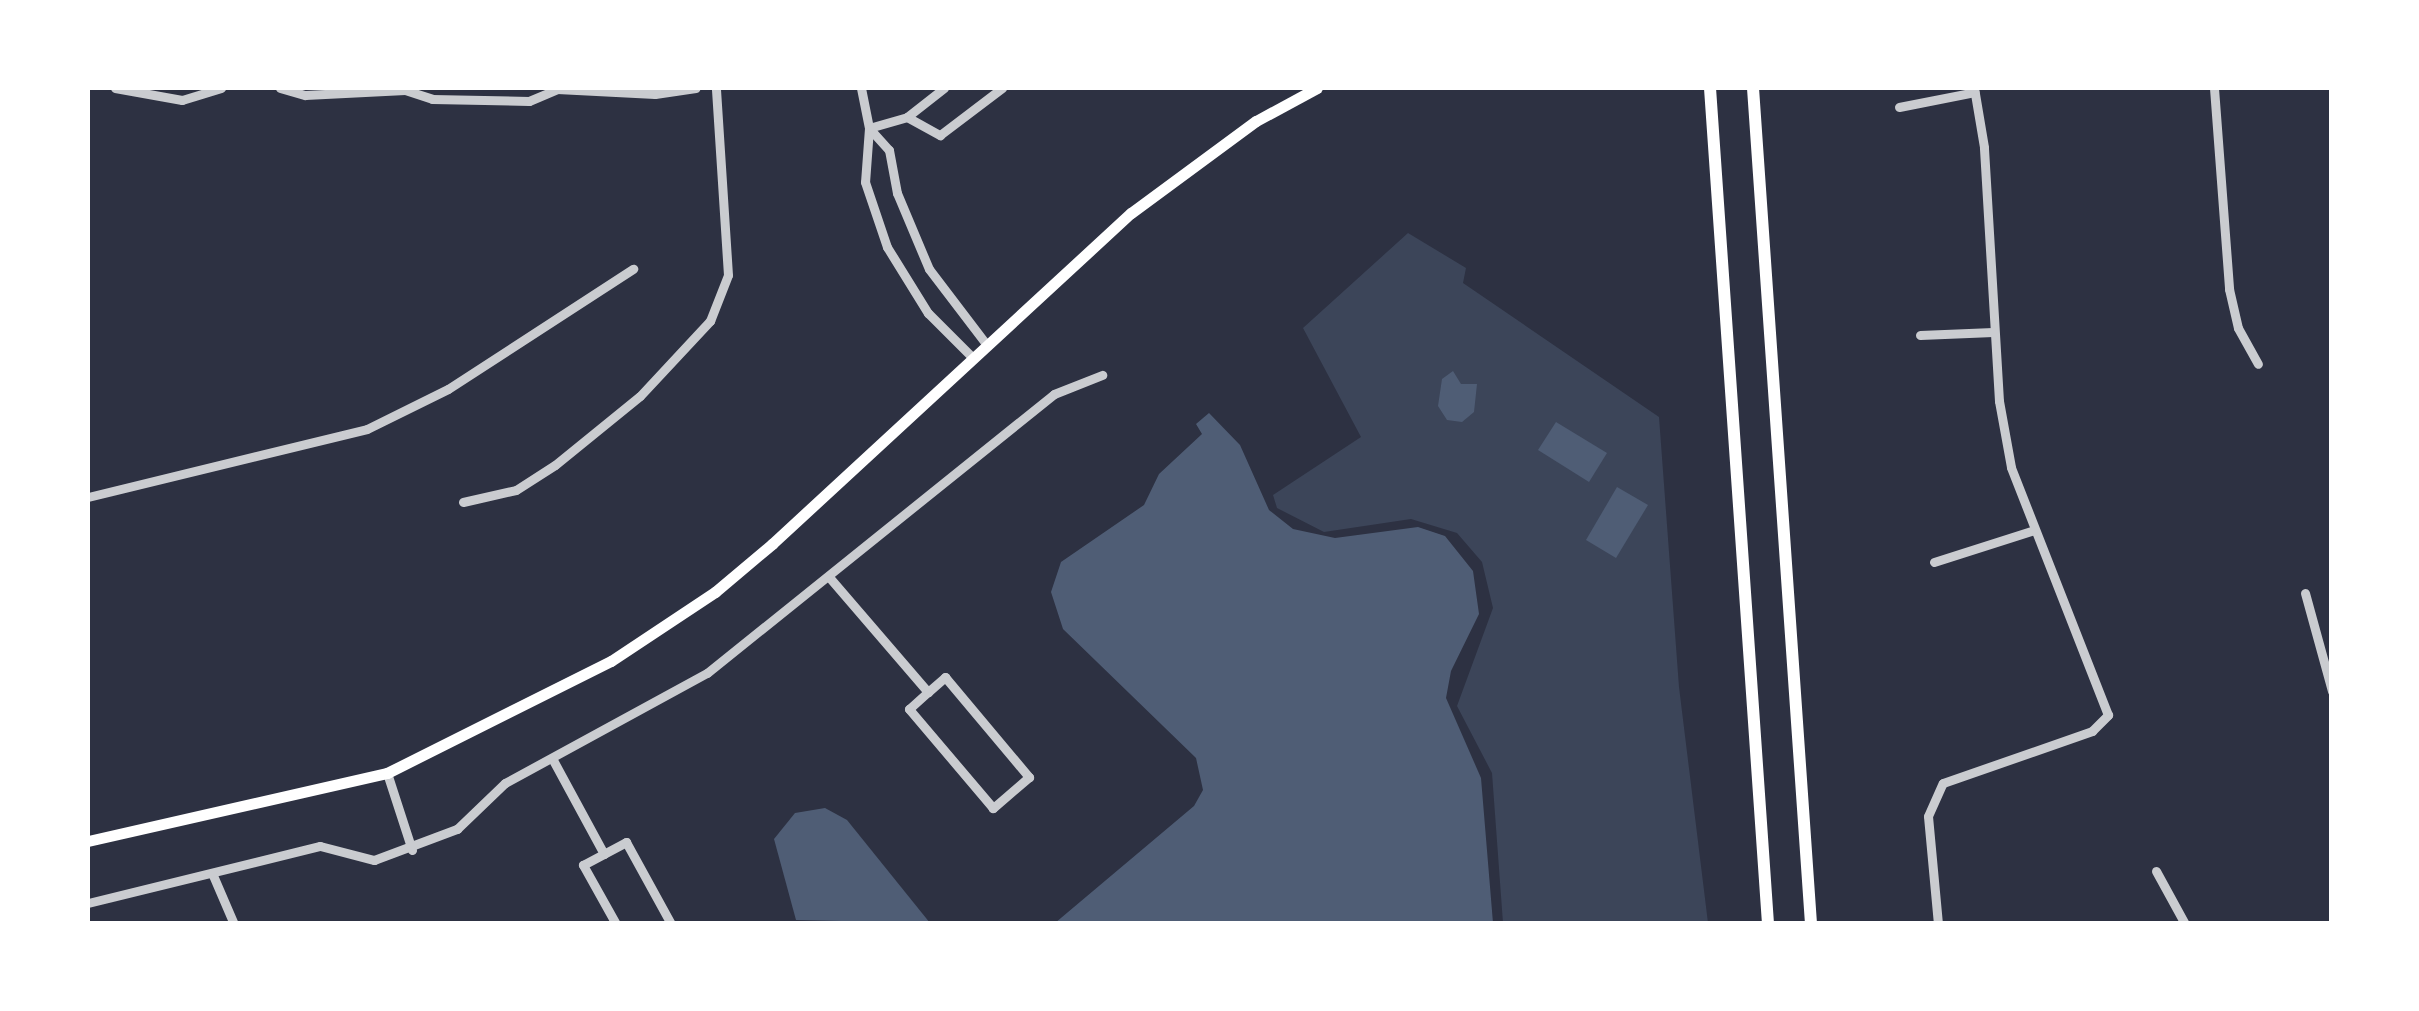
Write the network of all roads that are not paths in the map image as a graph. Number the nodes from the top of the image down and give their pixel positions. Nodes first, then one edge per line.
1 (115, 88) edge
2 (221, 88) edge
3 (280, 88) edge
4 (555, 88) edge
5 (696, 88) edge
6 (716, 88) edge
7 (862, 88) edge
8 (944, 88) edge
9 (1002, 88) edge
10 (1317, 88) edge
11 (1710, 88) edge
12 (1753, 88) edge
13 (2214, 88) edge
14 (408, 89) edge
15 (1975, 90) edge
16 (1899, 108) dead end
17 (907, 117) junction
18 (869, 128) junction
19 (634, 269) dead end
20 (1993, 332) junction
21 (1920, 335) dead end
22 (987, 345) junction
23 (973, 358) junction
24 (2258, 364) dead end
25 (1102, 374) dead end
26 (88, 498) edge
27 (463, 502) dead end
28 (2032, 531) junction
29 (1934, 562) dead end
30 (829, 577) junction
31 (2305, 594) dead end
32 (2332, 691) edge
33 (928, 692) junction
34 (553, 760) junction
35 (387, 773) junction
36 (88, 841) edge
37 (412, 850) junction
38 (604, 854) junction
39 (2156, 871) dead end
40 (212, 873) junction
41 (88, 903) edge
42 (234, 924) edge
43 (616, 924) edge
44 (671, 924) edge
45 (1768, 924) edge
46 (1812, 924) edge
47 (1938, 924) edge
48 (2185, 924) edge

1 - 2 street
3 - 14 street
4 - 5 street
4 - 14 street
6 - 27 street
7 - 18 street
8 - 17 street
9 - 17 street
10 - 22 main road
11 - 45 main road
12 - 46 main road
13 - 24 street
15 - 16 street
15 - 20 street
17 - 18 street
18 - 22 street
18 - 23 street
19 - 26 street
20 - 21 street
20 - 28 street
22 - 23 main road
23 - 35 main road
25 - 30 street
28 - 29 street
28 - 47 street
30 - 33 street
30 - 34 street
31 - 32 street
33 - 33 street
34 - 37 street
34 - 38 street
35 - 36 main road
35 - 37 street
37 - 40 street
38 - 43 street
38 - 44 street
39 - 48 street
40 - 41 street
40 - 42 street

